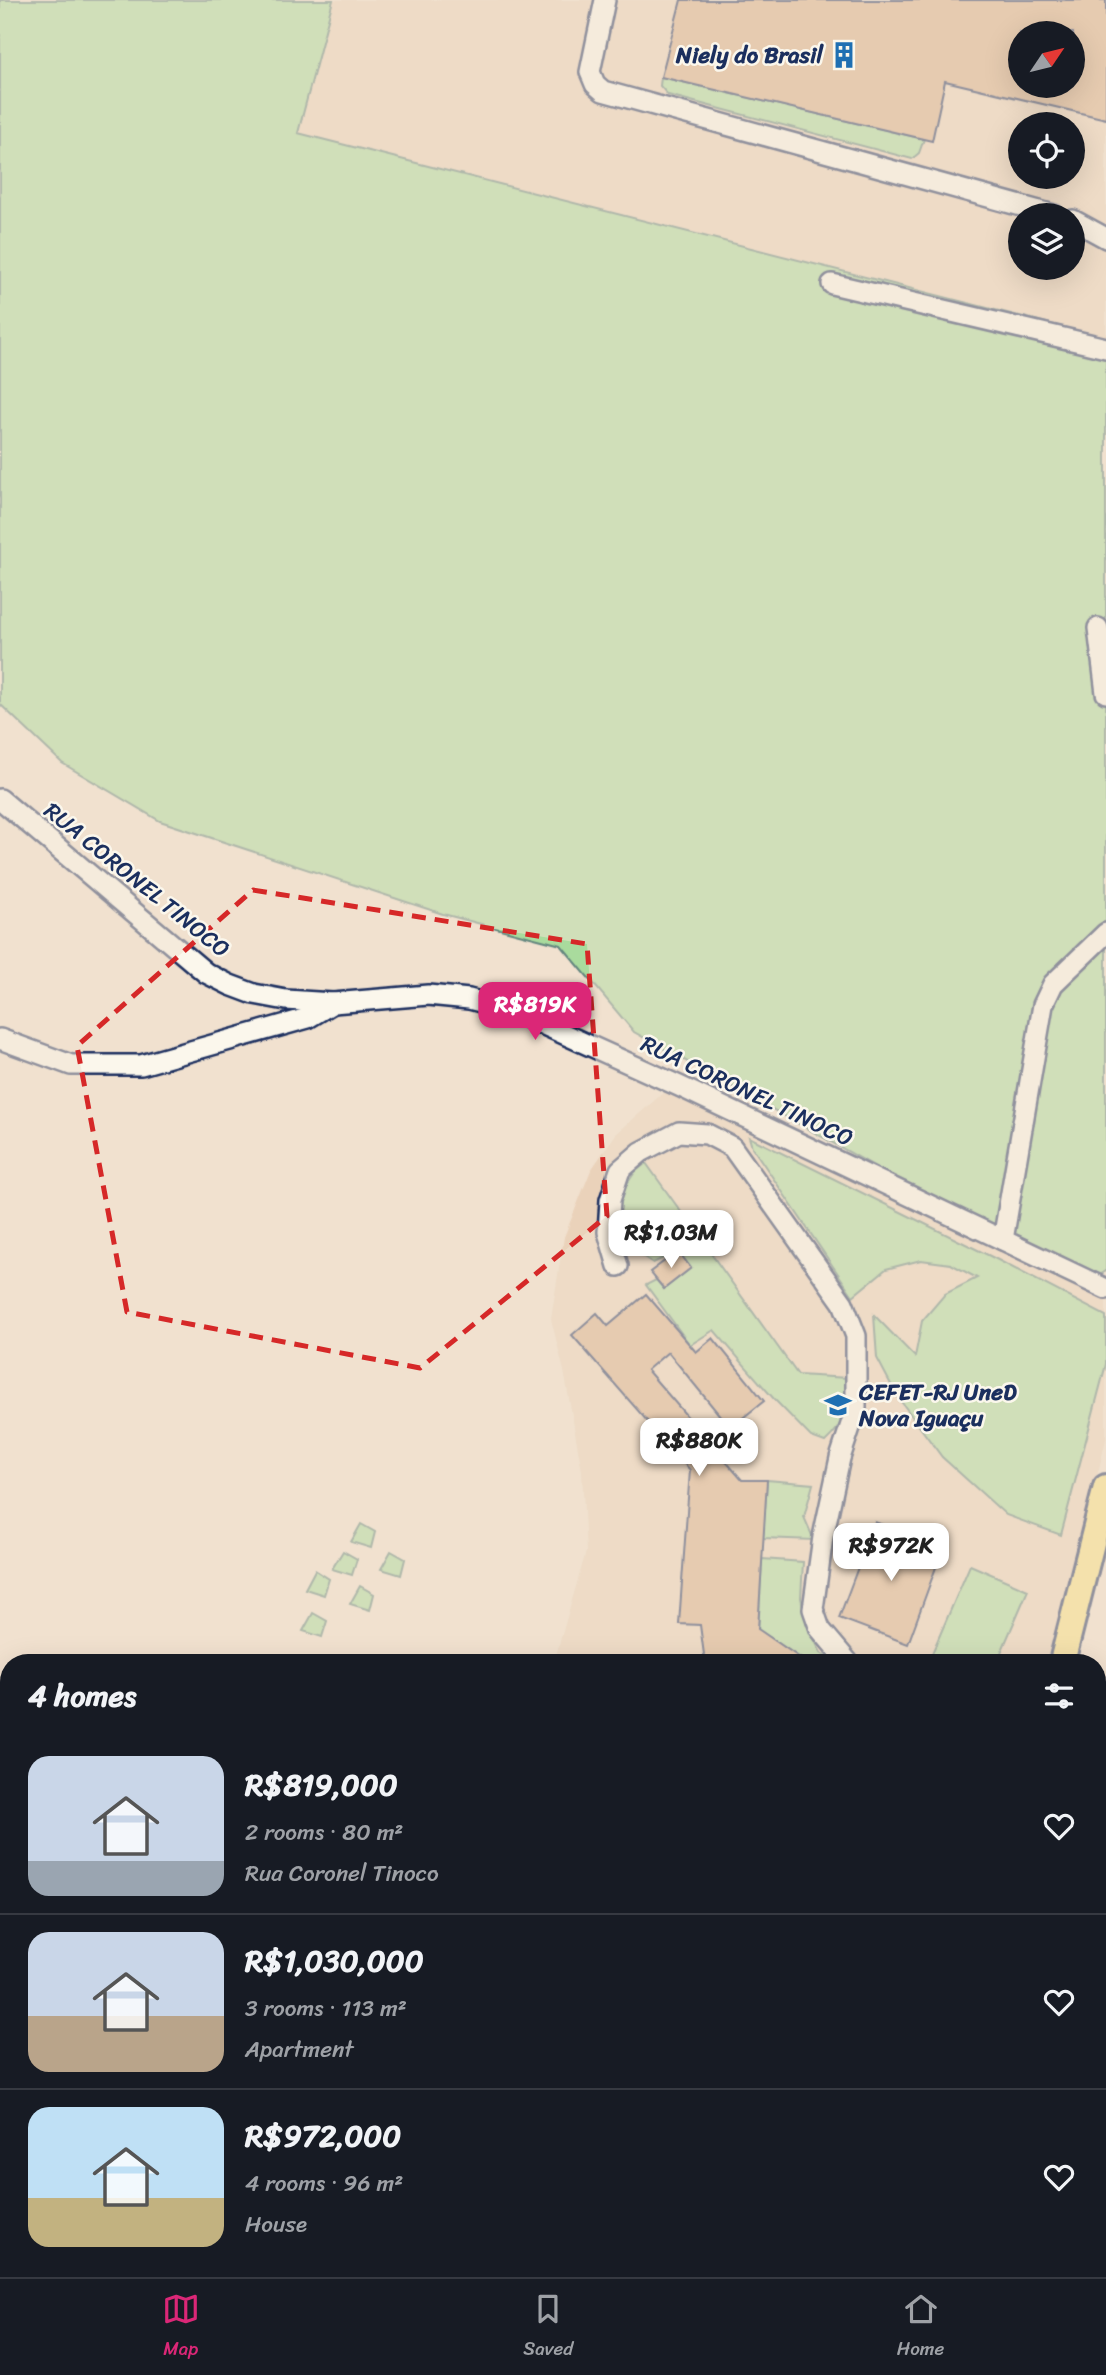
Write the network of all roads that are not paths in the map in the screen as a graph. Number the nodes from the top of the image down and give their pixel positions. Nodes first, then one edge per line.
1 (605, 0) edge
2 (1010, 203) edge
3 (1085, 226) edge
4 (1106, 237) edge
5 (832, 284) dead end
6 (1106, 348) edge
7 (1098, 628) dead end
8 (1106, 693) edge
9 (0, 799) edge
10 (1106, 933) edge
11 (333, 1003) junction
12 (0, 1039) edge
13 (1003, 1240) junction
14 (618, 1266) dead end
15 (1106, 1289) edge
16 (1106, 1487) edge
17 (1097, 1563) edge
18 (841, 1654) edge
19 (1065, 1654) edge

1 - 2 street
3 - 4 street
5 - 6 street
7 - 8 street
9 - 11 street, RUA CORONEL TINOCO
10 - 13 street
11 - 12 street
11 - 13 street, RUA CORONEL TINOCO
13 - 15 street, RUA CORONEL TINOCO
14 - 18 street
16 - 17 main road
17 - 19 main road

